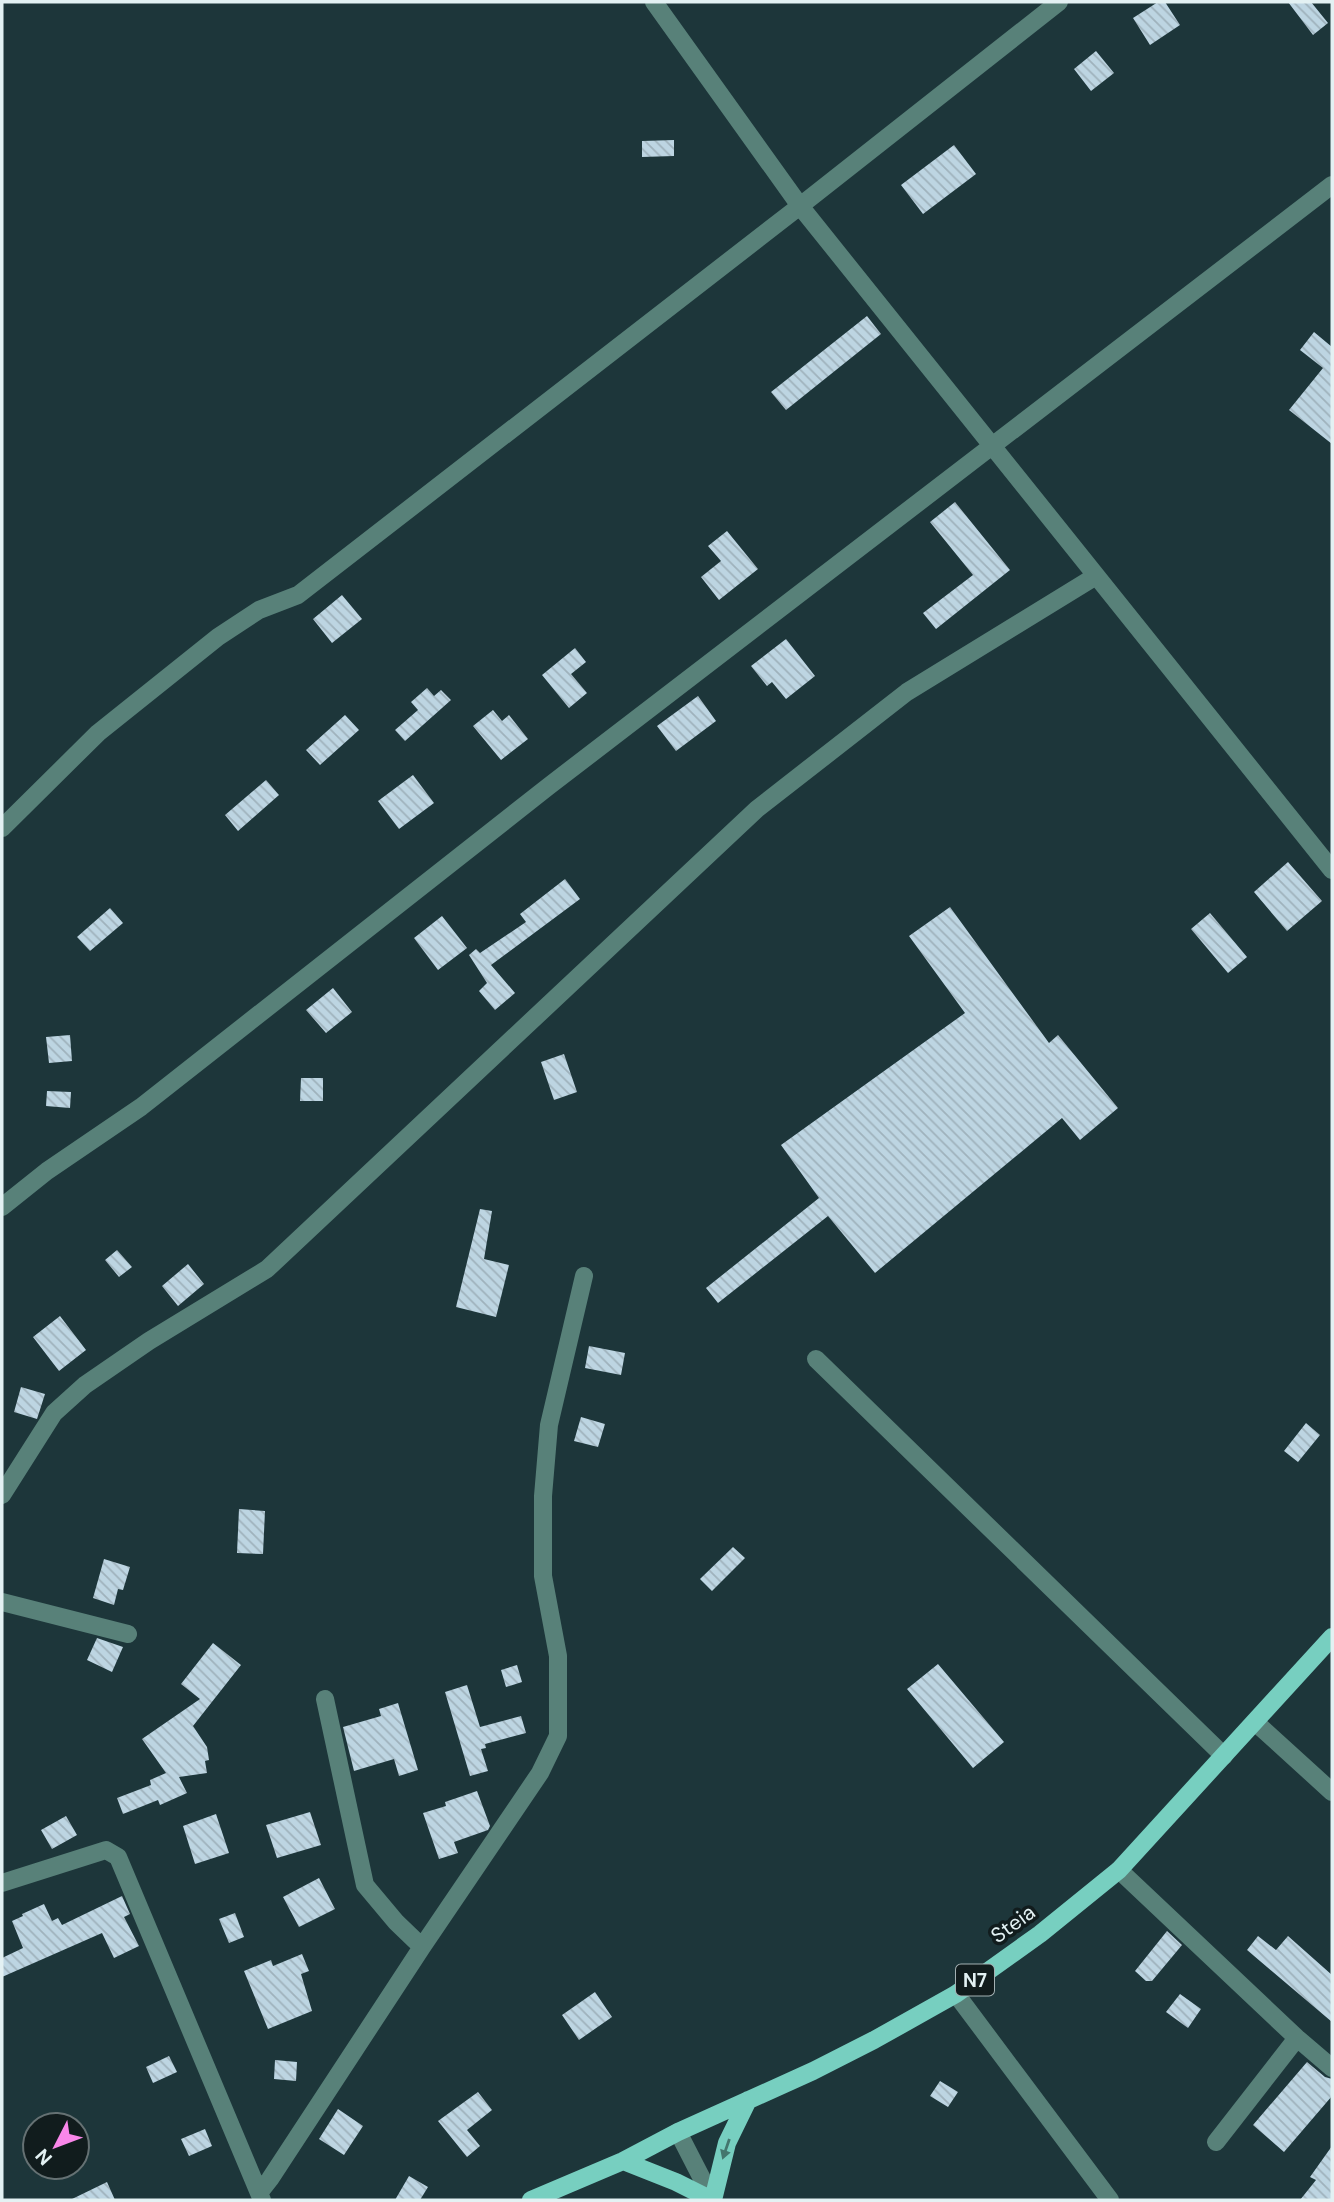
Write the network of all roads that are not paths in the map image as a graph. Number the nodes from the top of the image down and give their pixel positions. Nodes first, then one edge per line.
1 (654, 2) edge
2 (1059, 2) edge
3 (1332, 184) edge
4 (800, 206) junction
5 (993, 446) junction
6 (1096, 576) junction
7 (2, 828) edge
8 (1332, 870) edge
9 (2, 1207) edge
10 (584, 1276) dead end
11 (816, 1359) dead end
12 (2, 1495) edge
13 (2, 1602) edge
14 (128, 1634) dead end
15 (1332, 1637) edge
16 (325, 1699) dead end
17 (1255, 1722) junction
18 (1224, 1756) junction
19 (1332, 1792) edge
20 (1119, 1870) junction
21 (2, 1883) edge
22 (422, 1947) junction
23 (956, 1994) junction
24 (1297, 2038) junction
25 (1332, 2068) edge
26 (747, 2100) junction
27 (678, 2132) junction
28 (1216, 2142) dead end
29 (623, 2161) junction
30 (260, 2196) edge
31 (531, 2200) edge
32 (713, 2200) edge
33 (1110, 2200) edge

1 - 4 street
2 - 4 street
3 - 5 street
4 - 5 street
4 - 7 street
5 - 6 street
5 - 9 street
6 - 8 street
6 - 12 street
10 - 22 street
11 - 18 street
13 - 14 street
15 - 17 main road, Steia / N7
16 - 22 street
17 - 18 main road, Steia / N7
17 - 19 street
18 - 20 main road, Steia / N7
20 - 23 main road, Steia / N7
20 - 24 street
21 - 30 street
22 - 30 street
23 - 26 main road, Steia / N7
23 - 33 street
24 - 25 street
24 - 28 street
26 - 27 main road, Steia / N7
26 -> 32 main road
27 - 29 main road, Steia / N7
27 - 32 street
29 - 31 main road, Steia / N7
29 - 32 main road

